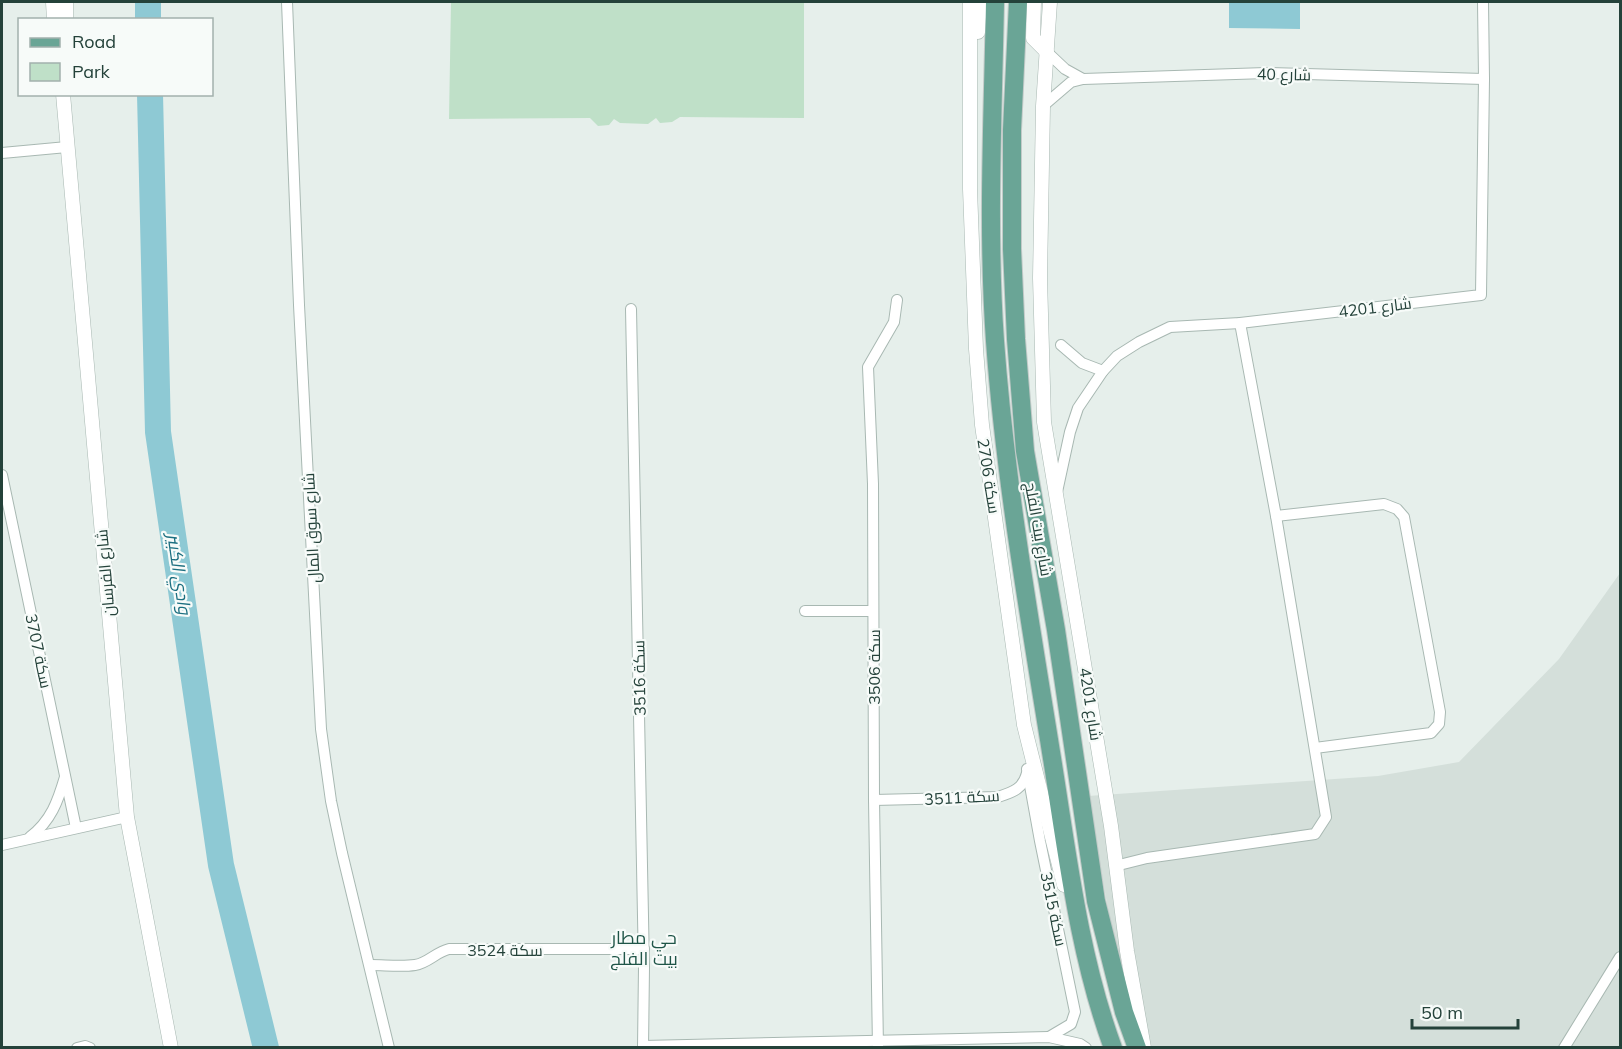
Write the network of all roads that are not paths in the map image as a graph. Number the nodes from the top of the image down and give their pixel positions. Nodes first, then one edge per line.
1 (53, 2) edge
2 (66, 2) edge
3 (287, 2) edge
4 (970, 2) edge
5 (980, 2) edge
6 (995, 2) edge
7 (1018, 2) edge
8 (1034, 2) edge
9 (1050, 2) edge
10 (1483, 2) edge
11 (54, 18) edge
12 (66, 18) edge
13 (1047, 52) junction
14 (972, 54) junction
15 (1484, 79) junction
16 (1083, 80) junction
17 (63, 96) edge
18 (1043, 106) junction
19 (67, 147) junction
20 (2, 153) edge
21 (897, 300) dead end
22 (631, 309) dead end
23 (1240, 323) junction
24 (1061, 345) dead end
25 (1103, 371) junction
26 (2, 475) edge
27 (1056, 496) junction
28 (1276, 516) junction
29 (7, 529) edge
30 (805, 611) dead end
31 (873, 611) junction
32 (1024, 725) junction
33 (1315, 748) junction
34 (1027, 769) junction
35 (66, 777) junction
36 (874, 800) junction
37 (127, 817) junction
38 (76, 828) junction
39 (27, 840) junction
40 (2, 845) edge
41 (1115, 866) junction
42 (1083, 940) junction
43 (644, 949) junction
44 (1620, 957) edge
45 (371, 965) junction
46 (1049, 1037) junction
47 (878, 1044) edge
48 (78, 1047) edge
49 (90, 1047) edge
50 (171, 1047) edge
51 (389, 1047) edge
52 (643, 1047) edge
53 (1086, 1047) edge
54 (1113, 1047) edge
55 (1137, 1047) edge
56 (1144, 1047) edge
57 (1564, 1047) edge

1 - 11 street
2 - 12 street
3 - 45 street, شارع سوق المال
4 - 14 street, سكة 2706
5 - 14 street
6 - 42 main road, شارع بيت الفلج
7 - 55 main road, شارع بيت الفلج
8 - 13 street
9 - 13 street
10 - 15 street
13 - 16 street
13 - 18 street
14 - 32 street, سكة 2706
15 - 16 street, 40 شارع
15 - 23 street, شارع 4201
16 - 18 street, 40 شارع
17 - 19 street, شارع الفرسان
18 - 27 street
19 - 20 street
19 - 37 street, شارع الفرسان
21 - 31 street, سكة 3506
22 - 43 street, سكة 3516
23 - 25 street, شارع 4201
23 - 28 street
24 - 25 street
25 - 27 street, شارع 4201
26 - 29 street, سكة 3707
27 - 41 street, شارع 4201
28 - 33 street
28 - 33 street
29 - 35 street, سكة 3707
30 - 31 street
31 - 36 street, سكة 3506
32 - 34 street, سكة 3511
32 - 42 street, سكة 2706
33 - 41 street
34 - 36 street, سكة 3511
34 - 46 street, سكة 3515
35 - 38 street, سكة 3707
35 - 39 street
36 - 47 street, سكة 3506
37 - 38 street
37 - 50 street, شارع الفرسان
38 - 39 street
39 - 40 street
41 - 56 street, شارع 4201
42 - 54 main road, شارع بيت الفلج
43 - 45 street, سكة 3524
43 - 52 street, سكة 3516
44 - 57 street
45 - 51 street, شارع سوق المال
46 - 47 street
46 - 53 street
47 - 52 street
48 - 49 street

